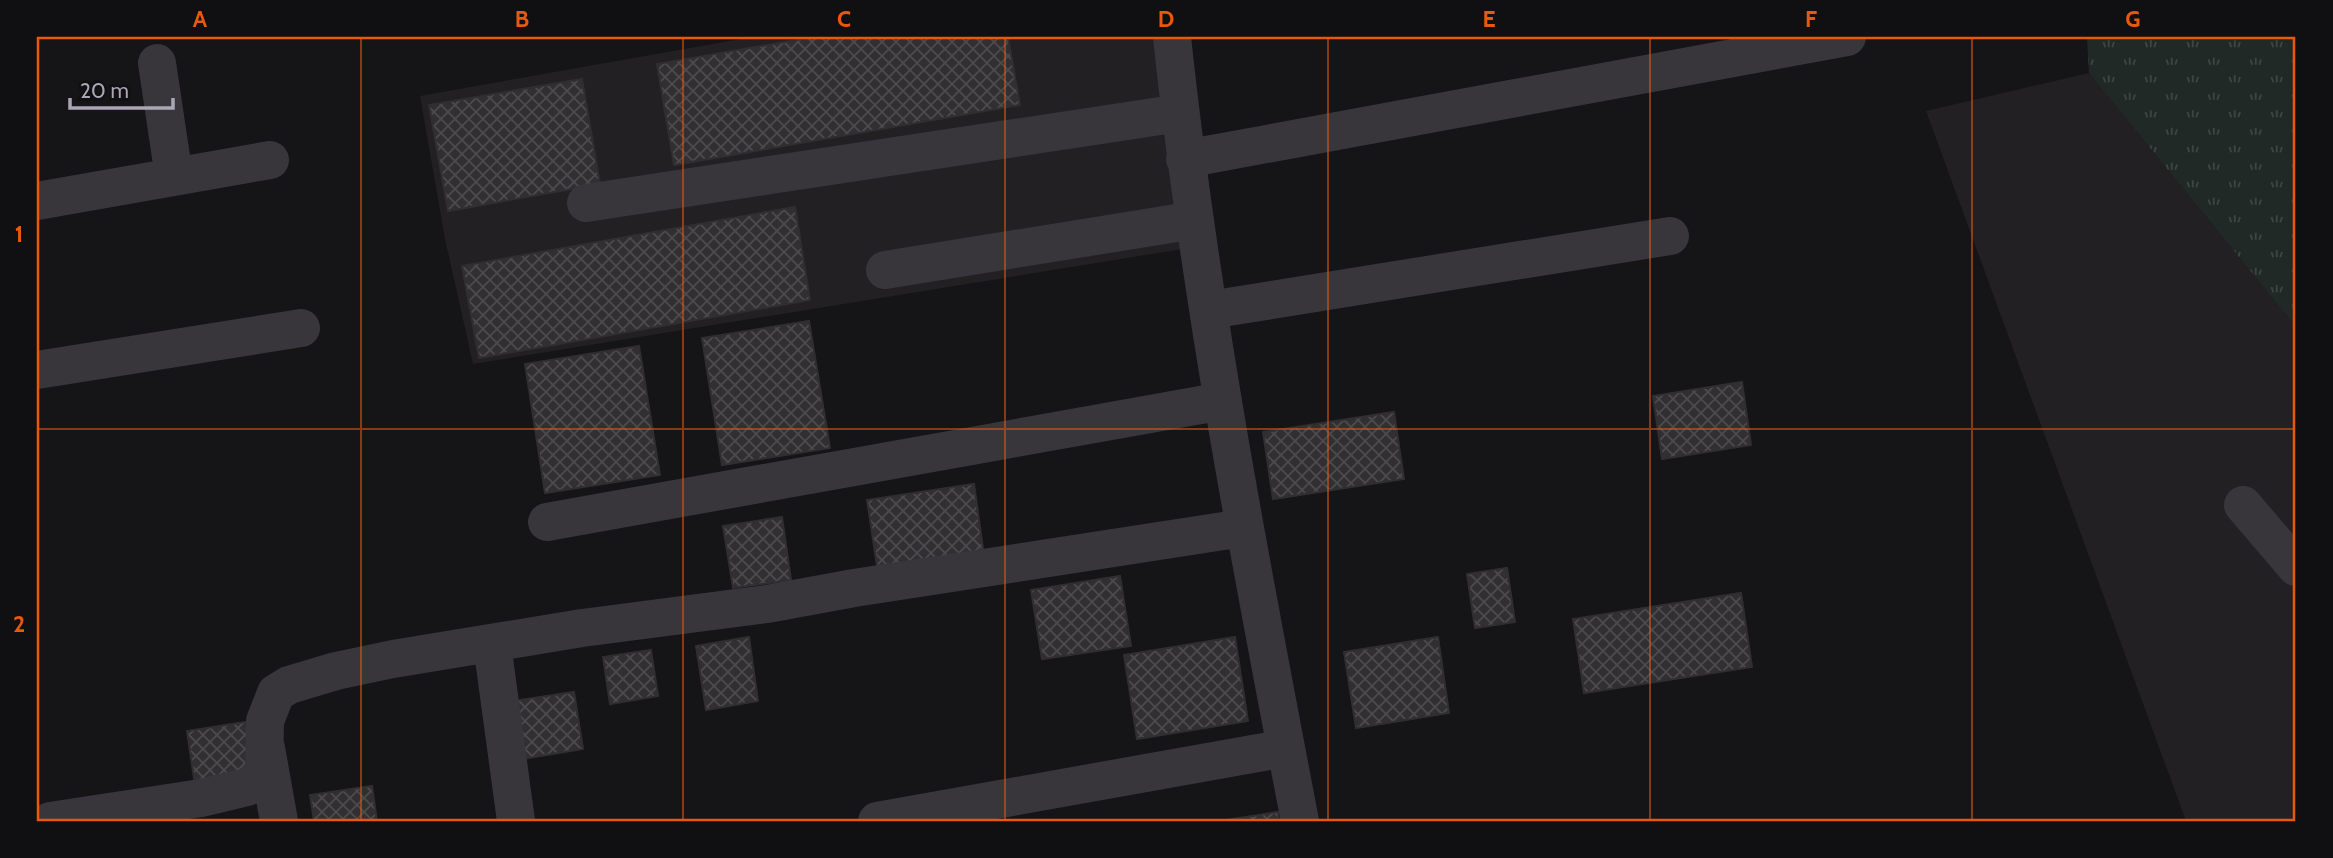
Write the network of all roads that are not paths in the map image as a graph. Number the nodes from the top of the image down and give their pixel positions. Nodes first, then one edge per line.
1 (1171, 37) edge
2 (1847, 37) edge
3 (157, 63) dead end
4 (1180, 113) junction
5 (1185, 159) junction
6 (270, 160) dead end
7 (174, 177) junction
8 (37, 201) edge
9 (586, 203) dead end
10 (1195, 219) junction
11 (1670, 236) dead end
12 (886, 270) dead end
13 (1209, 310) junction
14 (301, 328) dead end
15 (38, 363) edge
16 (1223, 401) junction
17 (2243, 505) dead end
18 (547, 522) dead end
19 (1243, 528) junction
20 (2296, 567) edge
21 (492, 644) junction
22 (265, 743) junction
23 (1286, 748) junction
24 (101, 817) edge
25 (50, 821) edge
26 (279, 821) edge
27 (516, 821) edge
28 (877, 821) edge
29 (1300, 821) edge

1 - 4 street
2 - 5 street
3 - 7 street
4 - 5 street
4 - 9 street
5 - 10 street
6 - 7 street
7 - 8 street
10 - 12 street
10 - 13 street
11 - 13 street
13 - 16 street
14 - 15 street
16 - 18 street
16 - 19 street
17 - 20 street
19 - 21 street
19 - 23 street
21 - 22 street
21 - 27 street
22 - 24 street
22 - 26 street
23 - 28 street
23 - 29 street
24 - 25 street

